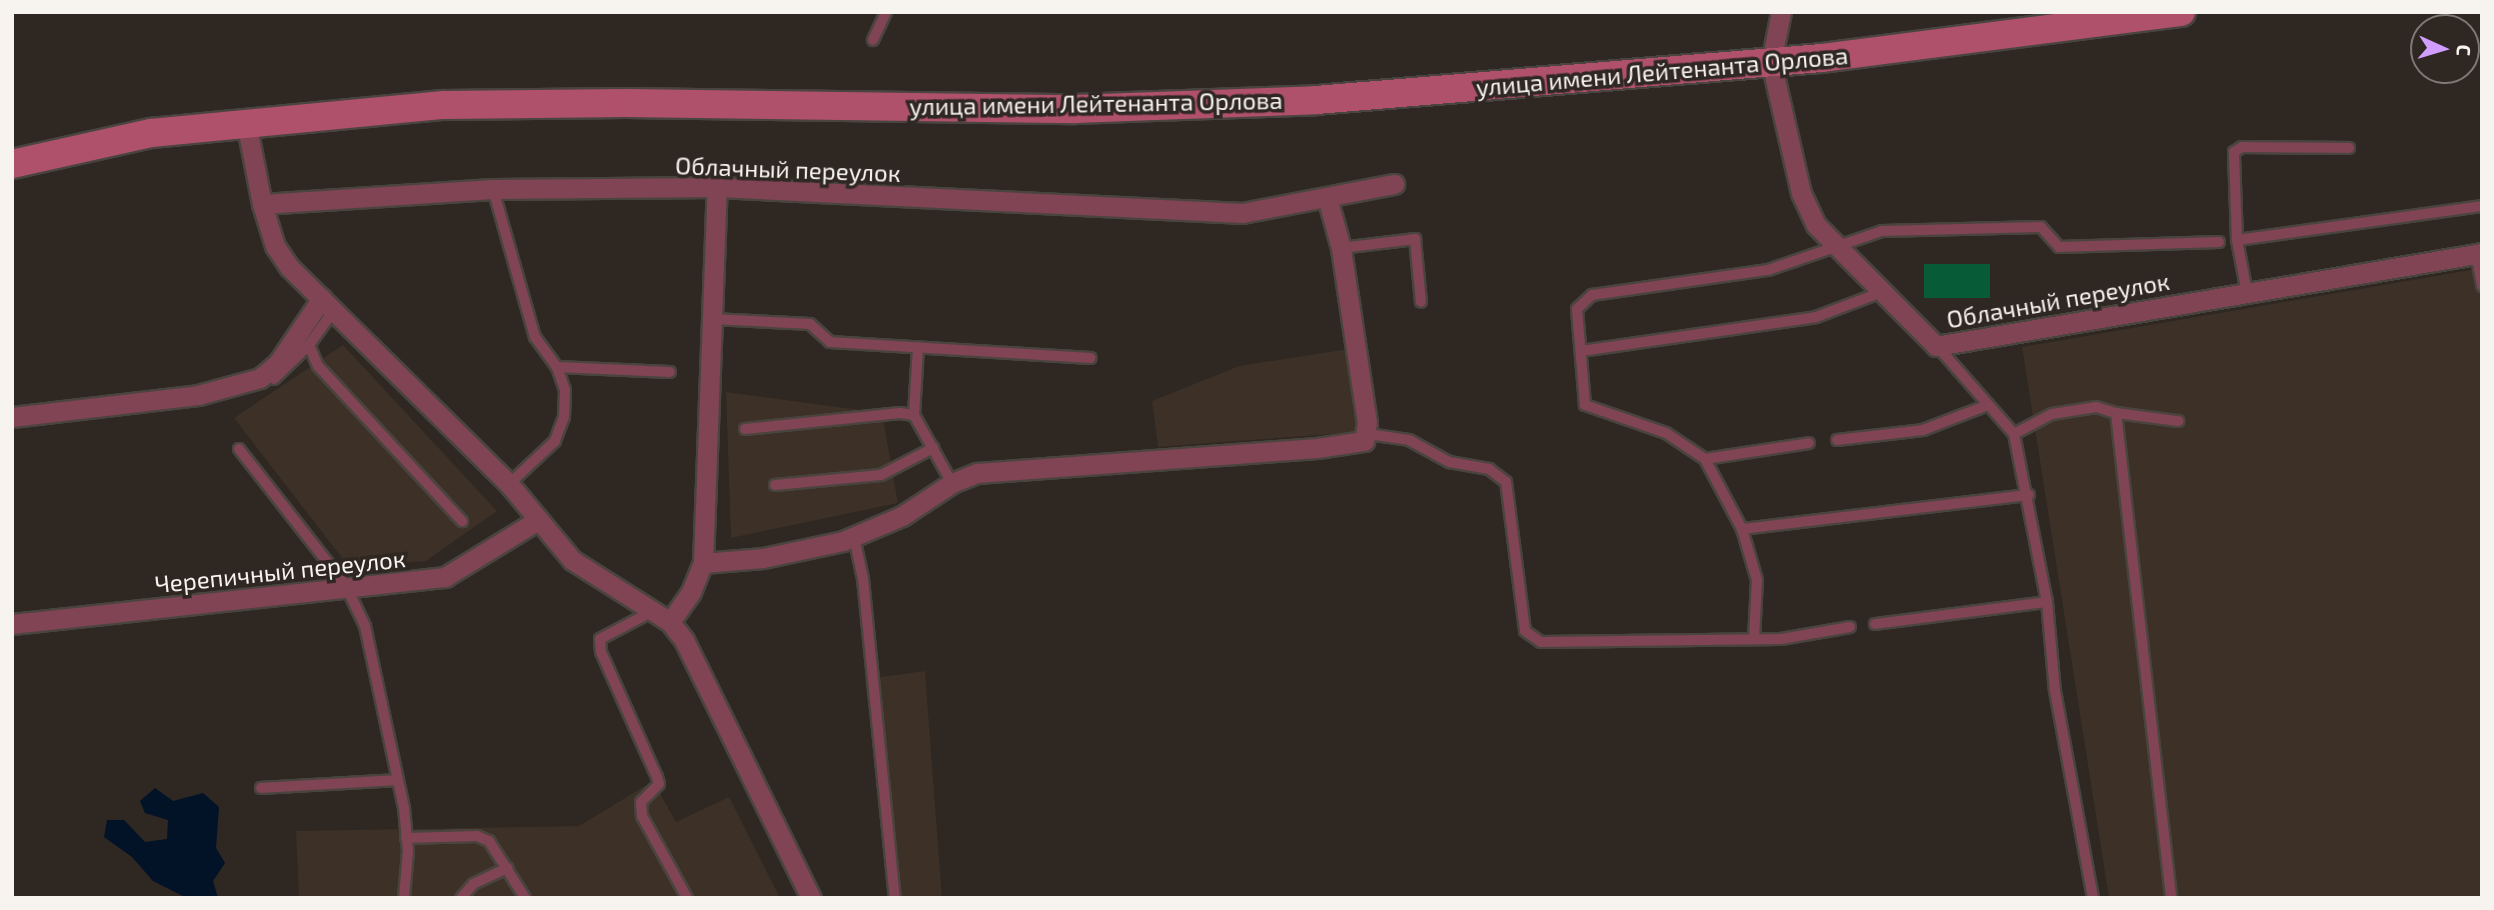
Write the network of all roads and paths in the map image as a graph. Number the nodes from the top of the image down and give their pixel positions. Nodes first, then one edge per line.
1 (886, 12) edge
2 (1781, 12) edge
3 (2180, 12) edge
4 (873, 40) dead end
5 (1771, 62) junction
6 (246, 122) junction
7 (2349, 148) dead end
8 (12, 164) edge
9 (1394, 184) dead end
10 (717, 187) junction
11 (494, 189) junction
12 (1327, 197) junction
13 (262, 204) junction
14 (2482, 206) edge
15 (2237, 240) junction
16 (2218, 242) dead end
17 (1835, 244) junction
18 (1342, 248) junction
19 (2479, 253) edge
20 (2482, 286) edge
21 (1883, 292) junction
22 (2247, 293) junction
23 (1421, 302) dead end
24 (328, 304) junction
25 (713, 319) junction
26 (309, 345) junction
27 (1936, 346) junction
28 (918, 347) junction
29 (1581, 351) junction
30 (1091, 358) dead end
31 (556, 367) junction
32 (670, 372) dead end
33 (274, 379) dead end
34 (1988, 405) junction
35 (2116, 412) junction
36 (914, 415) junction
37 (12, 417) edge
38 (2178, 421) dead end
39 (745, 429) dead end
40 (2014, 434) junction
41 (1367, 435) junction
42 (1837, 440) dead end
43 (1810, 443) dead end
44 (933, 448) junction
45 (239, 450) dead end
46 (1705, 459) junction
47 (952, 483) junction
48 (509, 484) junction
49 (775, 485) dead end
50 (2029, 495) junction
51 (538, 520) junction
52 (462, 521) dead end
53 (1742, 529) junction
54 (854, 537) junction
55 (703, 563) junction
56 (346, 586) junction
57 (2047, 601) junction
58 (654, 610) junction
59 (670, 622) junction
60 (12, 624) edge
61 (1875, 624) dead end
62 (1850, 627) dead end
63 (1754, 639) junction
64 (398, 780) junction
65 (261, 788) dead end
66 (407, 838) junction
67 (507, 868) junction
68 (404, 898) edge
69 (461, 898) edge
70 (525, 898) edge
71 (687, 898) edge
72 (811, 898) edge
73 (895, 898) edge
74 (2093, 898) edge
75 (2171, 898) edge

1 - 4 lane
2 - 5 street
3 - 5 main road, улица имени Лейтенанта Орлова
5 - 6 main road, улица имени Лейтенанта Орлова
5 - 17 street, Облачный переулок
6 - 8 main road, улица имени Лейтенанта Орлова
6 - 13 street
7 - 15 lane
9 - 12 street, Облачный переулок
10 - 11 street, Облачный переулок
10 - 12 street, Облачный переулок
10 - 25 street
11 - 13 street, Облачный переулок
11 - 31 lane
12 - 18 street
13 - 24 street
14 - 15 lane
15 - 22 lane
16 - 17 lane
17 - 21 street, Облачный переулок
17 - 29 lane
18 - 23 lane
18 - 41 street
19 - 20 lane
19 - 22 street, Облачный переулок
21 - 27 street, Облачный переулок
21 - 29 lane
22 - 27 street, Облачный переулок
24 - 26 lane
24 - 37 street
24 - 48 street
25 - 28 lane
25 - 55 street
26 - 33 lane
26 - 52 lane
27 - 34 lane
28 - 30 lane
28 - 36 lane
29 - 46 lane
31 - 32 lane
31 - 48 lane
34 - 40 lane
34 - 42 lane
35 - 38 lane
35 - 40 lane
35 - 75 lane
36 - 39 lane
36 - 44 lane
40 - 50 lane
41 - 47 street
41 - 63 lane
43 - 46 lane
44 - 47 lane
44 - 49 lane
45 - 56 lane
46 - 53 lane
47 - 54 street
48 - 51 street
50 - 53 lane
50 - 57 lane
51 - 56 street, Черепичный переулок
51 - 58 street
53 - 63 lane
54 - 55 street
54 - 73 lane
55 - 59 street
56 - 60 street, Черепичный переулок
56 - 64 lane
57 - 61 lane
57 - 74 lane
58 - 59 street
58 - 71 lane
59 - 72 street
62 - 63 lane
64 - 65 lane
64 - 66 lane
66 - 67 lane
66 - 68 lane
67 - 69 lane
67 - 70 lane

